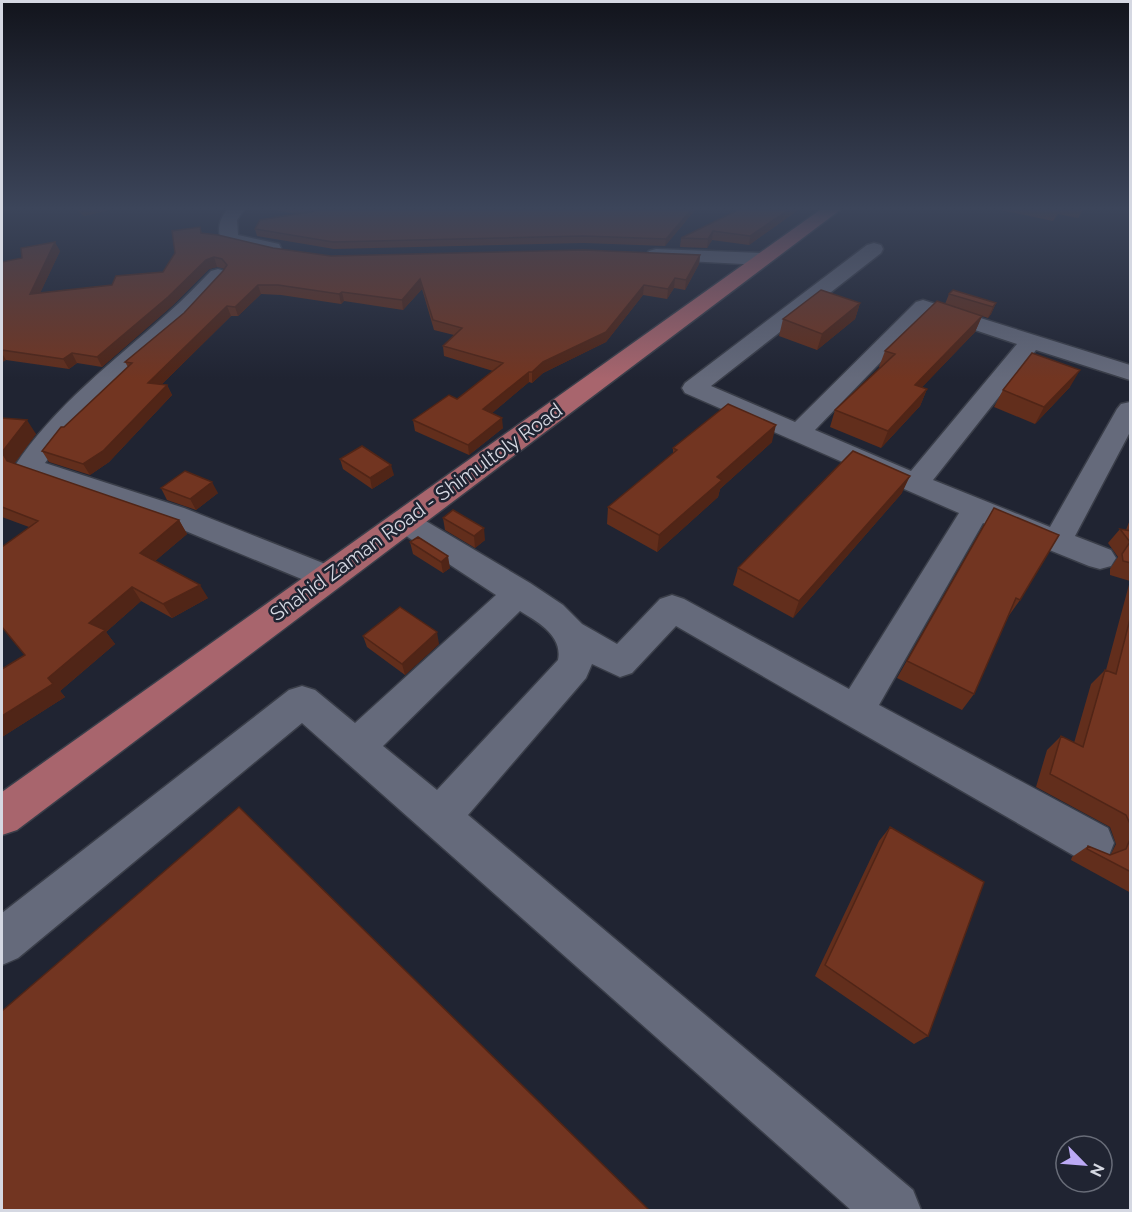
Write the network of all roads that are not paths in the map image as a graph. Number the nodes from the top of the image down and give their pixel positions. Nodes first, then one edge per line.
1 (752, 267) edge
2 (851, 267) edge
3 (218, 274) edge
4 (1031, 341) junction
5 (1131, 373) edge
6 (1131, 409) edge
7 (798, 433) junction
8 (916, 483) junction
9 (976, 509) junction
10 (404, 521) junction
11 (1057, 541) junction
12 (1100, 558) dead end
13 (327, 577) junction
14 (519, 592) junction
15 (571, 634) junction
16 (856, 710) junction
17 (356, 747) junction
18 (2, 816) edge
19 (439, 817) junction
20 (1093, 843) dead end
21 (2, 942) edge
22 (893, 1210) edge

1 - 10 main road, Shahid Zaman Road - Shimultoly Road
2 - 7 street
3 - 13 street
4 - 5 street
4 - 7 street
4 - 8 street
6 - 11 street
7 - 8 street
8 - 9 street
9 - 11 street
9 - 16 street
10 - 13 main road, Shahid Zaman Road - Shimultoly Road
10 - 14 street
11 - 12 street
13 - 18 main road, Shahid Zaman Road - Shimultoly Road
14 - 15 street
14 - 17 street
15 - 16 street
15 - 19 street
16 - 20 street
17 - 19 street
17 - 21 street
19 - 22 street

